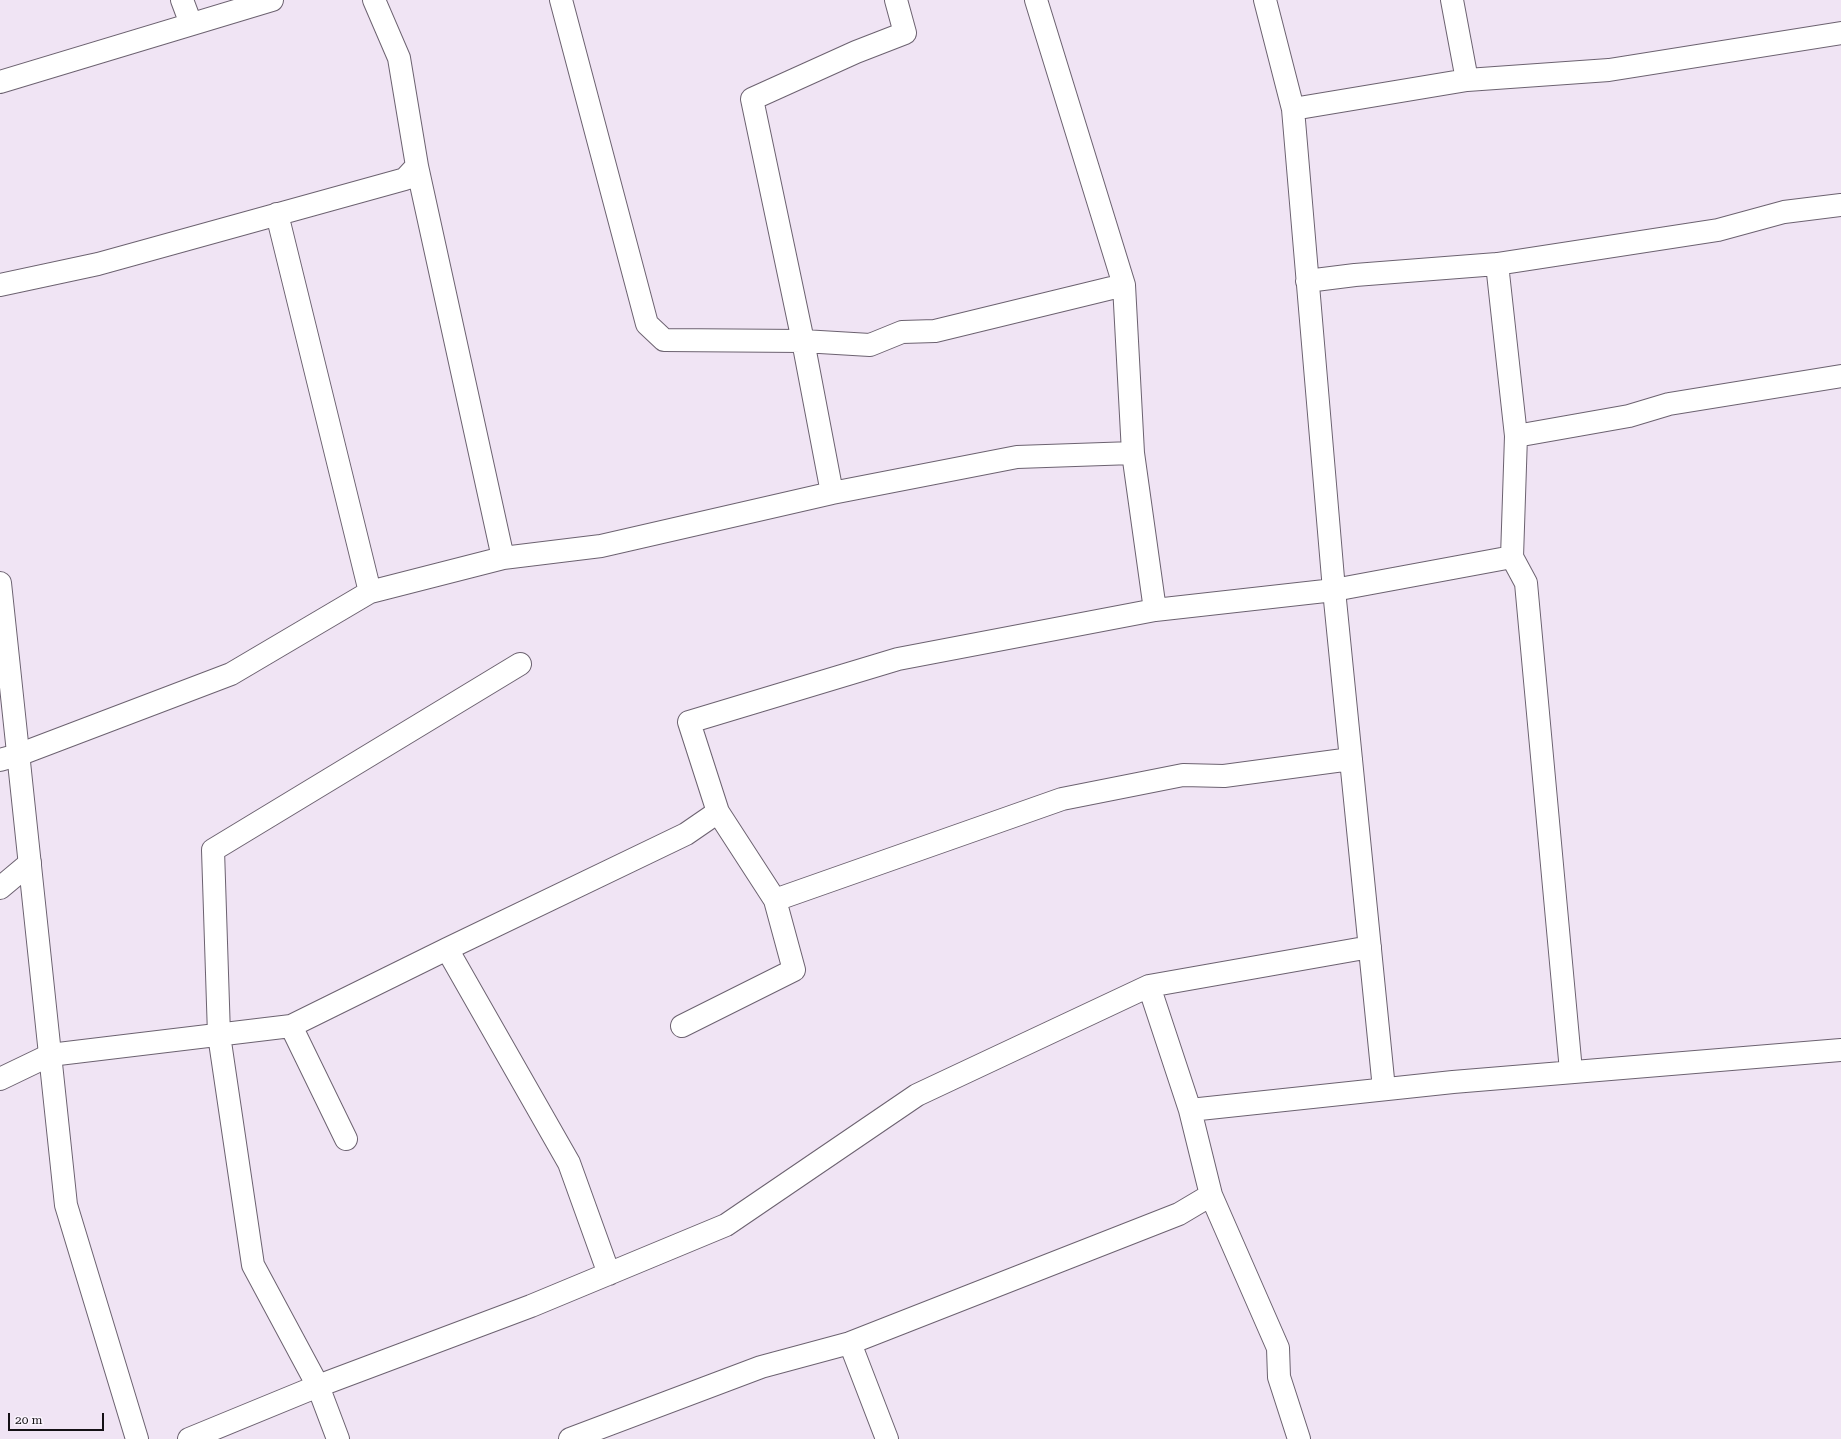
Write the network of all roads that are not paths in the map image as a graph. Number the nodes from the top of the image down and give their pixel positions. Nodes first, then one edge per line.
1 (182, 0) edge
2 (272, 0) edge
3 (374, 0) edge
4 (561, 0) edge
5 (896, 0) edge
6 (1036, 0) edge
7 (1265, 0) edge
8 (1452, 0) edge
9 (191, 24) junction
10 (1841, 33) edge
11 (1467, 80) junction
12 (0, 82) edge
13 (1293, 109) junction
14 (417, 166) junction
15 (1841, 205) edge
16 (277, 214) junction
17 (1497, 264) junction
18 (1307, 281) junction
19 (0, 285) edge
20 (1124, 285) junction
21 (803, 341) junction
22 (1841, 376) edge
23 (1516, 436) junction
24 (1133, 453) junction
25 (832, 494) junction
26 (1512, 557) junction
27 (503, 558) junction
28 (0, 583) edge
29 (1334, 590) junction
30 (370, 592) junction
31 (1154, 610) junction
32 (520, 664) dead end
33 (9, 758) edge
34 (1351, 759) junction
35 (718, 812) junction
36 (30, 863) junction
37 (0, 888) edge
38 (776, 900) junction
39 (1370, 947) junction
40 (447, 948) junction
41 (1149, 986) junction
42 (291, 1026) junction
43 (682, 1026) dead end
44 (219, 1035) junction
45 (1841, 1050) edge
46 (50, 1055) junction
47 (1571, 1071) junction
48 (0, 1079) edge
49 (1384, 1089) junction
50 (1190, 1110) junction
51 (346, 1139) dead end
52 (1211, 1195) junction
53 (609, 1274) junction
54 (850, 1344) junction
55 (318, 1386) junction
56 (137, 1439) edge
57 (189, 1439) edge
58 (338, 1439) edge
59 (570, 1439) edge
60 (887, 1439) edge
61 (1299, 1439) edge

1 - 9 street
2 - 9 street
3 - 14 street
4 - 21 street
5 - 21 street
6 - 20 street
7 - 13 street
8 - 11 street
9 - 12 street
10 - 11 street
11 - 13 street
13 - 18 street
14 - 16 street
14 - 27 street
15 - 17 street
16 - 19 street
16 - 30 street
17 - 18 street
17 - 23 street
18 - 29 street
20 - 21 street
20 - 24 street
21 - 25 street
22 - 23 street
23 - 26 street
24 - 25 street
24 - 31 street
25 - 27 street
26 - 29 street
26 - 47 street
27 - 30 street
28 - 33 street
29 - 31 street
29 - 34 street
30 - 33 street
31 - 35 street
32 - 44 street
33 - 36 street
34 - 38 street
34 - 39 street
35 - 38 street
35 - 40 street
36 - 37 street
36 - 46 street
38 - 43 street
39 - 41 street
39 - 49 street
40 - 42 street
40 - 53 street
41 - 50 street
41 - 53 street
42 - 44 street
42 - 51 street
44 - 46 street
44 - 55 street
45 - 47 street
46 - 48 street
46 - 56 street
47 - 49 street
49 - 50 street
50 - 52 street
52 - 54 street
52 - 61 street
53 - 55 street
54 - 59 street
54 - 60 street
55 - 57 street
55 - 58 street

